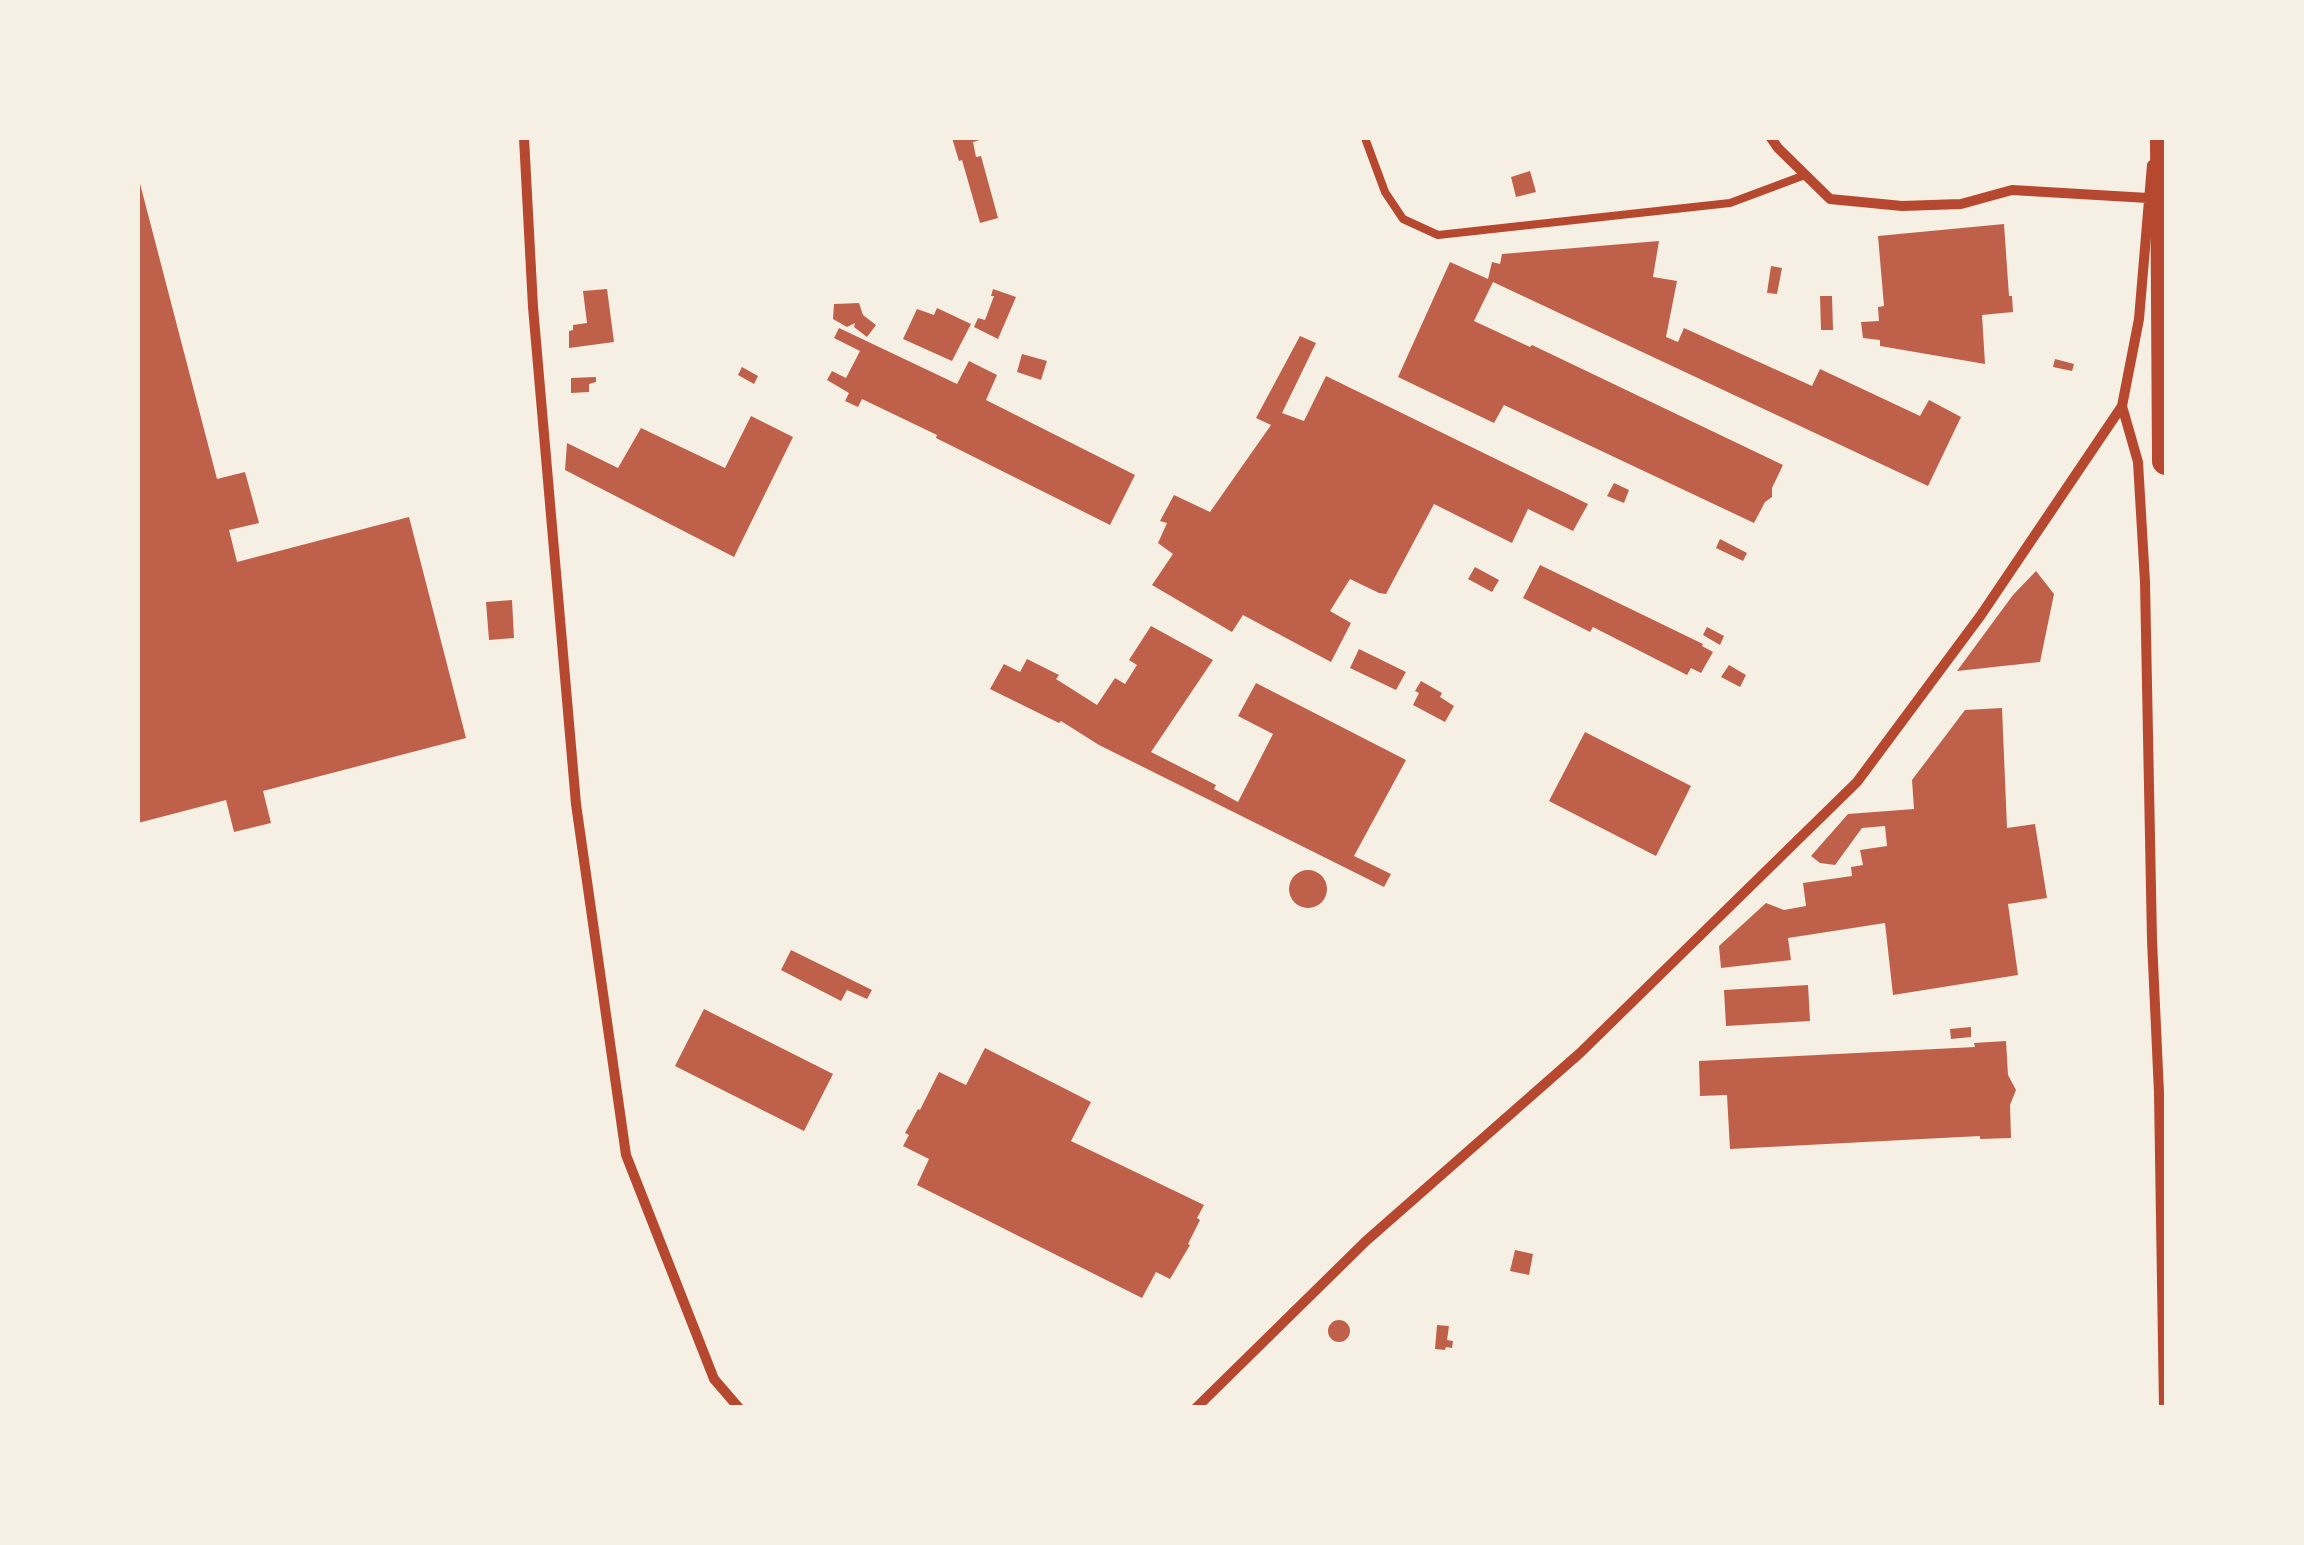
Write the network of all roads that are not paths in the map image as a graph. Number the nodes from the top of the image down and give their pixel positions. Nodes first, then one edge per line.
1 (524, 138) edge
2 (1364, 138) edge
3 (1771, 138) edge
4 (2155, 138) edge
5 (2164, 138) edge
6 (1806, 175) junction
7 (2148, 198) junction
8 (2122, 406) junction
9 (2166, 461) edge
10 (739, 1408) edge
11 (1196, 1408) edge
12 (2164, 1408) edge

1 - 10 street
2 - 6 lane
3 - 6 street
4 - 7 street
5 - 9 highway
6 - 7 street
7 - 8 street
8 - 11 street
8 - 12 street

